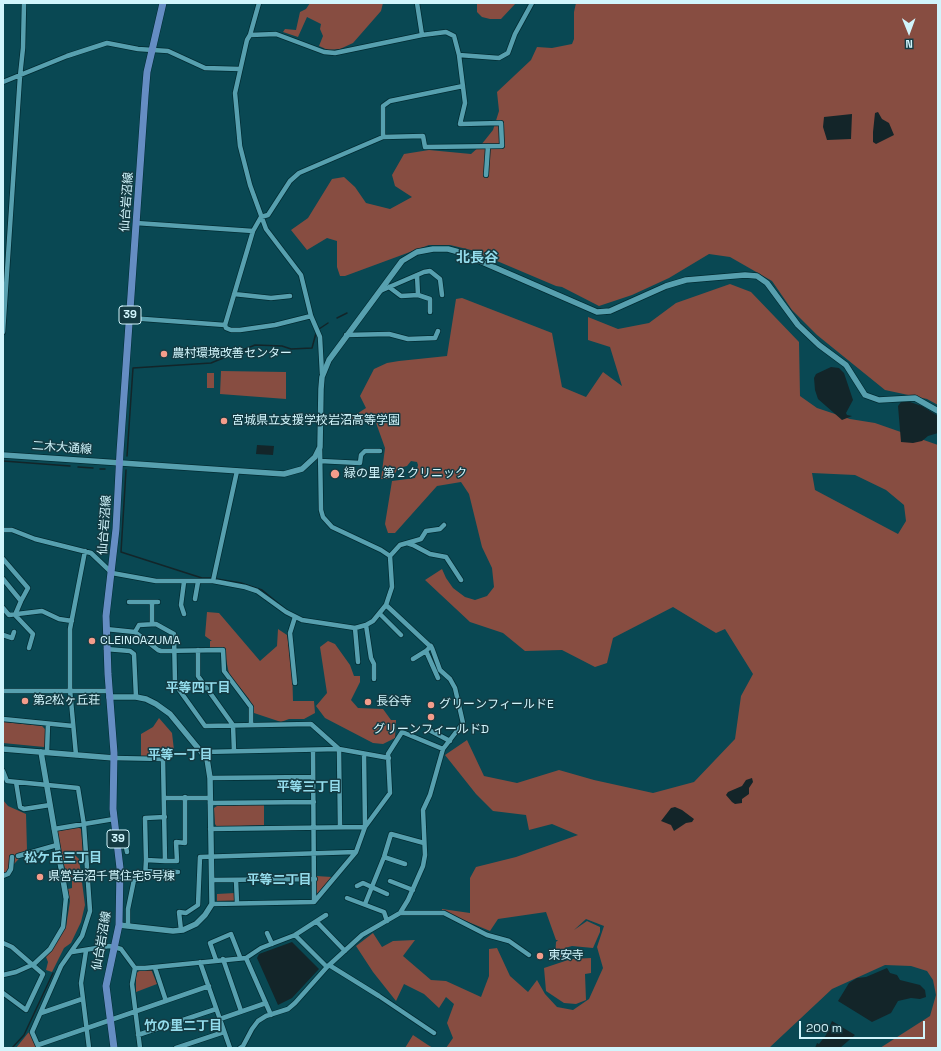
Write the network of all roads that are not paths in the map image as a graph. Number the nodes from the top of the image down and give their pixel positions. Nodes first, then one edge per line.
1 (24, 3) edge
2 (163, 3) edge
3 (259, 3) edge
4 (417, 3) edge
5 (532, 3) edge
6 (250, 35) junction
7 (422, 35) junction
8 (152, 49) junction
9 (459, 55) junction
10 (240, 69) junction
11 (20, 76) junction
12 (3, 82) edge
13 (463, 86) junction
14 (383, 137) junction
15 (488, 146) junction
16 (486, 175) dead end
17 (261, 217) junction
18 (136, 223) junction
19 (253, 231) junction
20 (417, 275) junction
21 (389, 287) junction
22 (378, 292) junction
23 (234, 294) junction
24 (442, 294) dead end
25 (418, 295) junction
26 (290, 296) dead end
27 (430, 312) dead end
28 (311, 316) junction
29 (130, 318) junction
30 (225, 325) junction
31 (438, 331) dead end
32 (3, 332) edge
33 (346, 335) junction
34 (322, 377) junction
35 (938, 411) edge
36 (320, 440) junction
37 (380, 451) dead end
38 (3, 455) edge
39 (320, 461) junction
40 (119, 463) junction
41 (237, 471) junction
42 (444, 525) dead end
43 (3, 530) edge
44 (407, 543) junction
45 (85, 551) junction
46 (390, 556) junction
47 (3, 559) edge
48 (112, 573) junction
49 (3, 579) edge
50 (461, 580) dead end
51 (213, 581) junction
52 (184, 582) junction
53 (198, 582) junction
54 (195, 599) dead end
55 (21, 601) junction
56 (129, 602) dead end
57 (152, 602) junction
58 (158, 602) dead end
59 (386, 605) junction
60 (3, 608) edge
61 (15, 614) junction
62 (184, 614) dead end
63 (380, 614) junction
64 (295, 617) junction
65 (72, 621) junction
66 (152, 624) junction
67 (366, 625) junction
68 (355, 628) junction
69 (106, 629) junction
70 (14, 632) dead end
71 (135, 632) junction
72 (3, 635) edge
73 (401, 635) dead end
74 (430, 646) junction
75 (29, 648) dead end
76 (106, 649) junction
77 (198, 650) junction
78 (426, 650) junction
79 (174, 651) junction
80 (413, 660) dead end
81 (358, 662) dead end
82 (438, 678) dead end
83 (374, 679) dead end
84 (295, 683) dead end
85 (70, 690) junction
86 (3, 691) edge
87 (109, 694) junction
88 (136, 697) junction
89 (3, 719) edge
90 (48, 724) junction
91 (233, 725) junction
92 (73, 726) junction
93 (251, 726) junction
94 (429, 730) dead end
95 (450, 740) junction
96 (3, 749) edge
97 (339, 749) junction
98 (443, 749) junction
99 (313, 750) junction
100 (234, 751) junction
101 (44, 752) junction
102 (203, 752) junction
103 (216, 752) junction
104 (364, 754) junction
105 (76, 755) junction
106 (114, 758) junction
107 (389, 758) junction
108 (209, 764) junction
109 (3, 771) edge
110 (313, 777) junction
111 (210, 778) junction
112 (16, 782) junction
113 (46, 784) junction
114 (185, 797) junction
115 (165, 798) junction
116 (210, 801) junction
117 (314, 802) junction
118 (50, 805) junction
119 (165, 817) junction
120 (114, 819) junction
121 (84, 825) junction
122 (314, 827) junction
123 (340, 827) junction
124 (365, 827) junction
125 (54, 829) junction
126 (210, 829) junction
127 (118, 842) junction
128 (424, 843) junction
129 (57, 845) junction
130 (127, 852) dead end
131 (356, 852) junction
132 (314, 853) junction
133 (211, 855) junction
134 (18, 856) dead end
135 (12, 857) dead end
136 (384, 857) junction
137 (146, 860) junction
138 (165, 861) junction
139 (405, 864) dead end
140 (145, 871) junction
141 (178, 872) dead end
142 (3, 876) edge
143 (315, 878) junction
144 (212, 880) junction
145 (236, 880) junction
146 (390, 881) dead end
147 (356, 886) dead end
148 (372, 887) junction
149 (413, 890) junction
150 (387, 894) dead end
151 (66, 897) joint
152 (347, 898) dead end
153 (314, 902) junction
154 (237, 903) junction
155 (212, 904) junction
156 (365, 904) junction
157 (400, 913) junction
158 (326, 915) dead end
159 (387, 921) junction
160 (317, 922) junction
161 (119, 925) junction
162 (128, 926) junction
163 (181, 930) junction
164 (267, 933) dead end
165 (295, 935) junction
166 (3, 943) edge
167 (272, 944) junction
168 (114, 947) junction
169 (86, 951) junction
170 (345, 951) junction
171 (72, 952) junction
172 (528, 955) dead end
173 (240, 957) junction
174 (246, 958) junction
175 (216, 960) junction
176 (223, 960) junction
177 (200, 962) junction
178 (34, 964) junction
179 (328, 966) junction
180 (135, 968) junction
181 (155, 968) junction
182 (3, 975) edge
183 (209, 986) junction
184 (3, 993) edge
185 (82, 1000) junction
186 (166, 1001) junction
187 (266, 1003) junction
188 (216, 1008) junction
189 (135, 1011) junction
190 (241, 1011) junction
191 (41, 1013) junction
192 (271, 1015) junction
193 (220, 1019) junction
194 (110, 1020) junction
195 (86, 1028) junction
196 (224, 1032) junction
197 (434, 1033) dead end
198 (138, 1035) junction
199 (39, 1047) edge
200 (242, 1047) edge
201 (89, 1048) edge
202 (114, 1048) edge
203 (140, 1048) edge
204 (176, 1048) edge
205 (230, 1048) edge

1 - 11 street
2 - 8 main road, 仙台岩沼線 / 39
3 - 6 street
4 - 7 street
5 - 9 street
6 - 7 street
6 - 10 street
7 - 9 street
8 - 10 street
8 - 11 street
8 - 18 main road, 仙台岩沼線 / 39
9 - 13 street
10 - 17 street
11 - 12 street
11 - 32 street
13 - 14 street
13 - 15 street
14 - 15 street
14 - 17 street
15 - 16 street
17 - 19 street
17 - 28 street
18 - 19 street
18 - 29 main road, 仙台岩沼線 / 39
19 - 23 street
20 - 21 street
20 - 24 street
20 - 25 street
21 - 22 street
21 - 25 street
22 - 33 street
22 - 35 street
23 - 26 street
23 - 30 street
25 - 27 street
28 - 30 street
28 - 34 street
29 - 30 street
29 - 40 main road, 仙台岩沼線 / 39
31 - 33 street
33 - 34 street
34 - 36 street, 二木大通線
36 - 39 street
36 - 41 street, 二木大通線
37 - 39 street
38 - 40 street, 二木大通線
39 - 46 street
40 - 41 street, 二木大通線
40 - 48 main road, 仙台岩沼線 / 39
41 - 51 street
42 - 44 street
43 - 45 street
44 - 46 street
44 - 50 street
45 - 48 street
45 - 65 street
46 - 59 street
47 - 55 street
48 - 52 street
48 - 69 main road, 仙台岩沼線 / 39
49 - 55 street
51 - 53 street
51 - 64 street
52 - 53 street
52 - 62 street
53 - 54 street
55 - 61 street
56 - 57 street
57 - 58 street
57 - 66 street
59 - 63 street
59 - 74 street
60 - 61 street
61 - 65 street
61 - 75 street
63 - 67 street
63 - 73 street
64 - 68 street
64 - 84 street
65 - 85 street
66 - 71 street
66 - 79 street
67 - 68 street
67 - 83 street
68 - 81 street
69 - 71 street
69 - 76 main road, 仙台岩沼線 / 39
70 - 72 street
71 - 79 street
74 - 78 street
74 - 95 street
76 - 87 main road, 仙台岩沼線 / 39
76 - 88 street
77 - 79 street
77 - 91 street
77 - 93 street
78 - 80 street
78 - 82 street
79 - 91 street
85 - 86 street
85 - 87 street
85 - 92 street
87 - 88 street
87 - 106 main road, 仙台岩沼線 / 39
88 - 102 street
89 - 90 street
90 - 92 street
90 - 101 street
91 - 93 street
91 - 100 street
92 - 105 street
93 - 97 street
94 - 95 street
95 - 98 street
96 - 101 street
97 - 99 street
97 - 104 street
97 - 123 street
98 - 107 street
98 - 128 street
99 - 100 street
99 - 110 street
100 - 103 street
101 - 105 street
101 - 113 street
102 - 103 street
102 - 108 street
103 - 108 street
104 - 107 street
104 - 124 street
105 - 106 street
106 - 115 street
106 - 120 main road, 仙台岩沼線 / 39
107 - 124 street
108 - 111 street
109 - 112 street
110 - 111 street
110 - 117 street
111 - 116 street
112 - 113 street
112 - 118 street
113 - 118 street
113 - 121 street
114 - 115 street
114 - 116 street
114 - 138 street
115 - 119 street
116 - 117 street
116 - 126 street
117 - 122 street
118 - 125 street
119 - 137 street
119 - 138 street
120 - 121 street
120 - 127 main road, 仙台岩沼線 / 39
121 - 125 street
121 - 171 street
122 - 123 street
122 - 126 street
122 - 132 street
123 - 124 street
124 - 131 street
125 - 129 street
126 - 133 street
127 - 130 street
127 - 161 main road, 仙台岩沼線 / 39
128 - 136 street
128 - 149 street
129 - 134 street
129 - 151 street
131 - 132 street
131 - 153 street
132 - 133 street
132 - 143 street
133 - 144 street
133 - 163 street
135 - 142 street
136 - 139 street
136 - 148 street
137 - 138 street
137 - 140 street
140 - 141 street
140 - 162 street
143 - 145 street
143 - 153 street
144 - 145 street
144 - 155 street
145 - 154 street
146 - 149 street
147 - 148 street
148 - 150 street
148 - 156 street
149 - 157 street
151 - 178 street
152 - 156 street
153 - 154 street
154 - 155 street
155 - 163 street
156 - 159 street
157 - 159 street
157 - 172 street
158 - 160 street
159 - 170 street
160 - 165 street
160 - 170 street
161 - 162 street
161 - 168 main road, 仙台岩沼線 / 39
162 - 163 street
164 - 167 street
165 - 167 street
165 - 179 street
166 - 178 street
167 - 174 street
168 - 169 street
168 - 180 street
168 - 194 main road, 仙台岩沼線 / 39
169 - 171 street
169 - 185 street
170 - 179 street
171 - 191 street
173 - 174 street
173 - 175 street
173 - 176 street
174 - 187 street
175 - 176 street
175 - 177 street
176 - 190 street
177 - 181 street
177 - 183 street
178 - 182 street
178 - 184 street
179 - 192 street
179 - 197 street
180 - 181 street
180 - 189 street
181 - 186 street
183 - 186 street
183 - 188 street
185 - 191 street
185 - 195 street
186 - 189 street
187 - 190 street
187 - 192 street
188 - 193 street
188 - 198 street
189 - 194 street
189 - 198 street
190 - 193 street
191 - 199 street
192 - 200 street
193 - 196 street
194 - 195 street
194 - 202 main road, 仙台岩沼線 / 39
195 - 199 street
195 - 201 street
196 - 204 street
196 - 205 street
198 - 203 street

